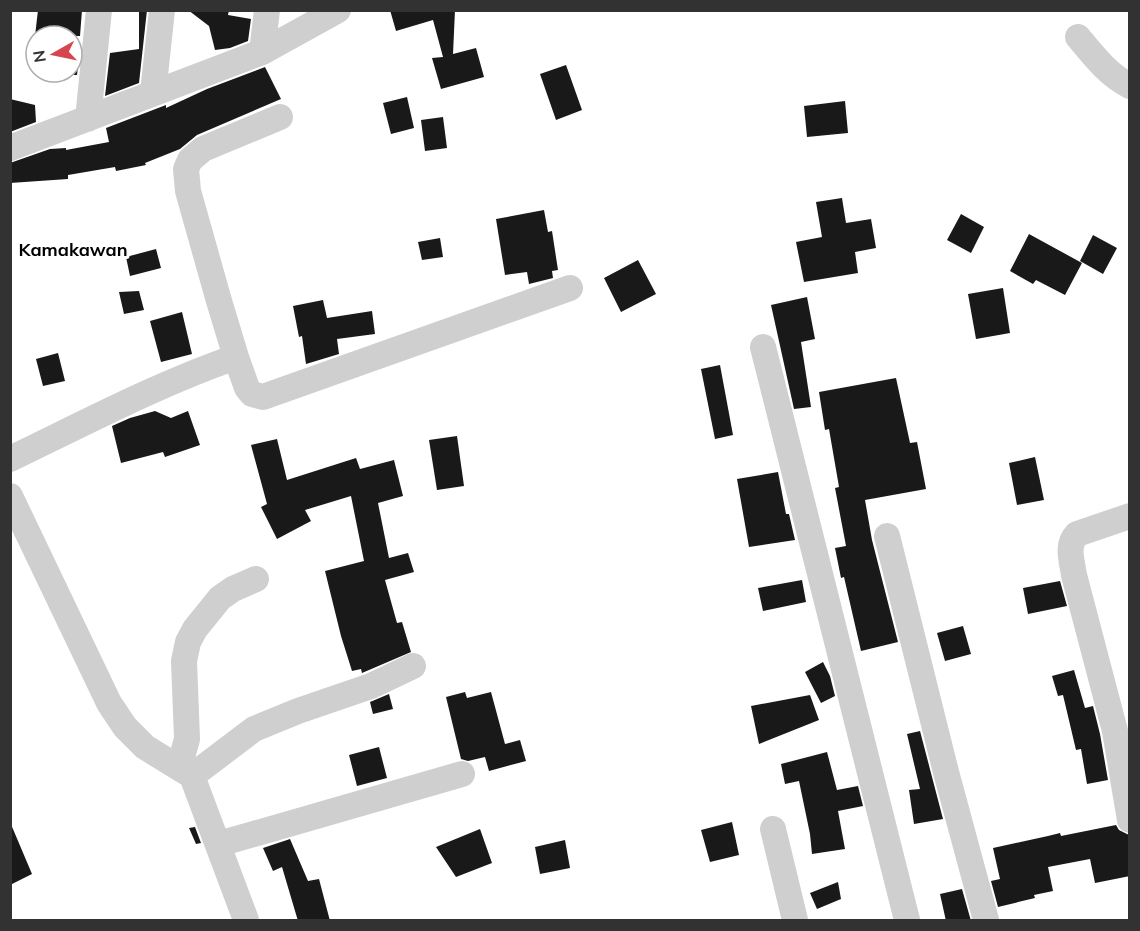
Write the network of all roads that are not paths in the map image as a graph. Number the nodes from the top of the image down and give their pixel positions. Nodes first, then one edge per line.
1 (99, 10) edge
2 (162, 10) edge
3 (267, 10) edge
4 (338, 10) edge
5 (1078, 37) dead end
6 (262, 52) junction
7 (1130, 86) edge
8 (153, 93) junction
9 (280, 117) dead end
10 (88, 119) junction
11 (10, 148) edge
12 (570, 288) dead end
13 (763, 347) dead end
14 (236, 357) junction
15 (10, 459) edge
16 (10, 496) edge
17 (1130, 516) edge
18 (887, 536) dead end
19 (256, 579) dead end
20 (413, 666) dead end
21 (1122, 728) edge
22 (186, 772) junction
23 (462, 774) dead end
24 (1130, 820) edge
25 (773, 829) dead end
26 (219, 844) junction
27 (246, 921) edge
28 (795, 921) edge
29 (907, 921) edge
30 (986, 921) edge

1 - 10 street
2 - 8 street
3 - 6 street
4 - 6 street
5 - 7 street
6 - 8 street
8 - 10 street
9 - 14 street
10 - 11 street
12 - 14 street
13 - 29 street
14 - 15 street
16 - 22 street
17 - 21 street
18 - 30 street
19 - 22 street
20 - 22 street
21 - 24 street
22 - 26 street
23 - 26 street
25 - 28 street
26 - 27 street

